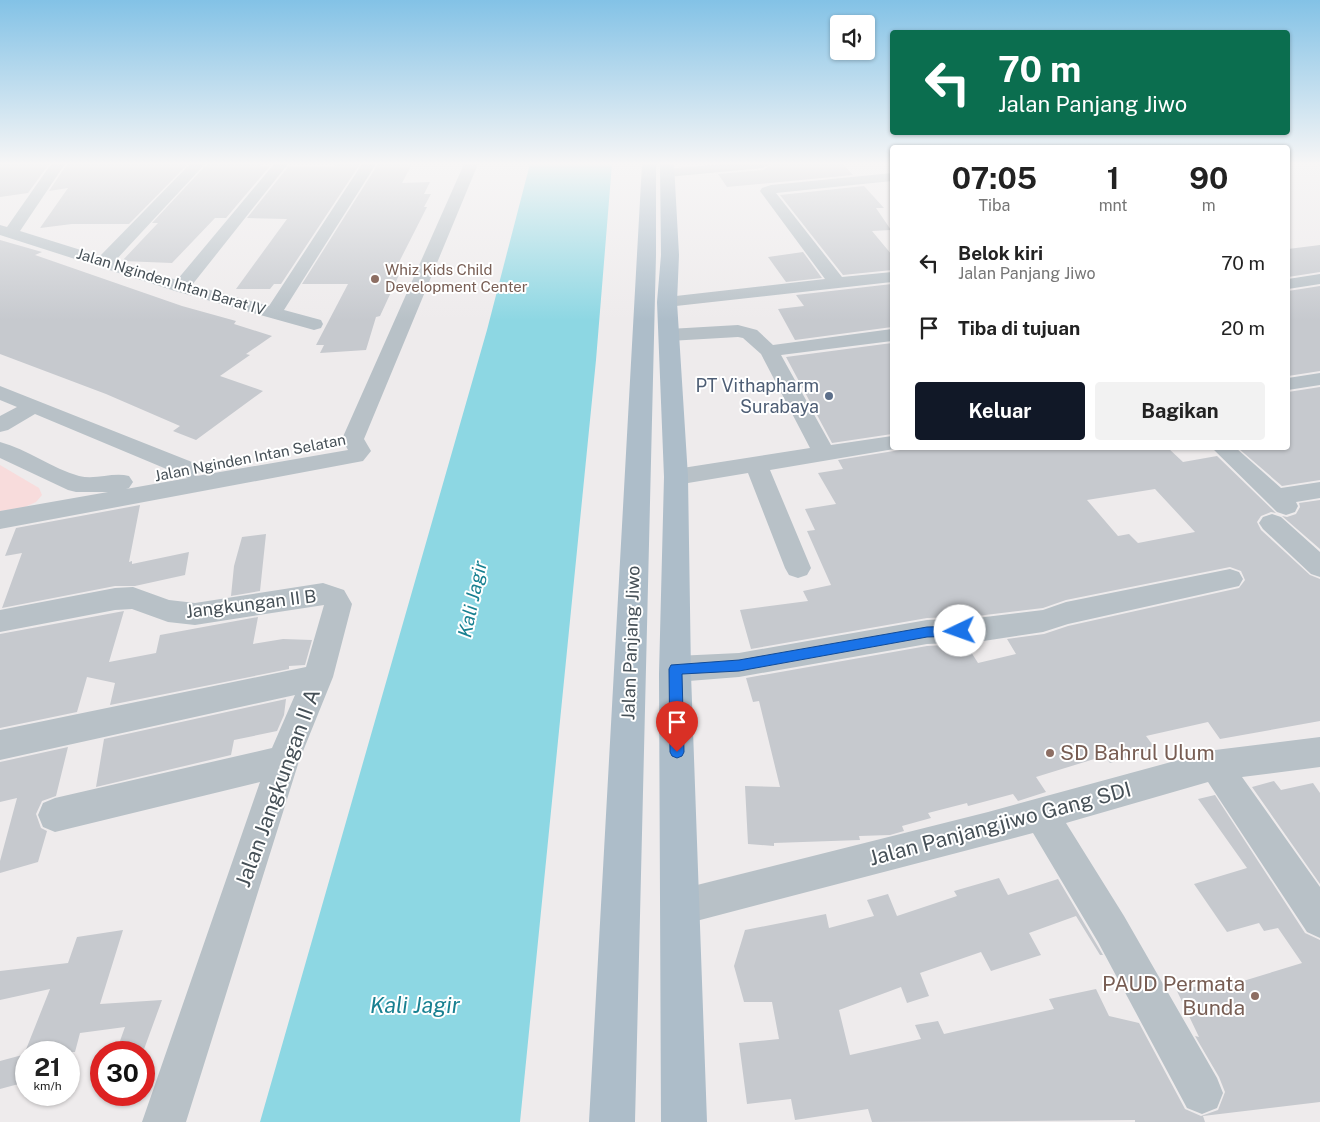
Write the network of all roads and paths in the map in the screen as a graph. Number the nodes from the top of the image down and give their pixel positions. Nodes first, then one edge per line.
1 (17, 216) edge
2 (148, 216) edge
3 (238, 216) edge
4 (335, 216) edge
5 (449, 216) edge
6 (669, 216) edge
7 (786, 216) edge
8 (5, 231) edge
9 (104, 262) junction
10 (660, 272) junction
11 (890, 277) edge
12 (1320, 279) edge
13 (838, 284) junction
14 (1290, 284) edge
15 (181, 287) junction
16 (273, 313) junction
17 (314, 324) dead end
18 (669, 335) junction
19 (886, 341) edge
20 (769, 352) junction
21 (1320, 379) edge
22 (1290, 384) edge
23 (0, 392) edge
24 (34, 406) junction
25 (0, 425) edge
26 (353, 439) junction
27 (890, 443) edge
28 (0, 449) edge
29 (1225, 450) edge
30 (825, 454) junction
31 (756, 464) junction
32 (190, 470) junction
33 (676, 477) junction
34 (1320, 490) edge
35 (1278, 509) junction
36 (0, 520) edge
37 (1320, 567) edge
38 (798, 568) dead end
39 (1230, 579) dead end
40 (0, 621) edge
41 (676, 669) junction
42 (318, 677) junction
43 (0, 746) edge
44 (1320, 752) edge
45 (283, 761) junction
46 (1215, 765) junction
47 (1040, 813) junction
48 (55, 816) dead end
49 (681, 907) junction
50 (1320, 919) edge
51 (1202, 1094) dead end
52 (164, 1122) edge
53 (612, 1122) edge
54 (684, 1122) edge

1 - 8 street
2 - 9 street
3 - 15 street
4 - 16 street
5 - 26 street, Jalan Nginden Intan Selatan
6 - 10 main road, Jalan Panjang Jiwo
7 - 13 street
8 - 9 street, Jalan Nginden Intan Barat IV
9 - 15 street, Jalan Nginden Intan Barat IV
10 - 13 street
10 - 18 main road, Jalan Panjang Jiwo
10 - 53 main road, Jalan Panjang Jiwo
11 - 13 street
12 - 14 street
15 - 16 street, Jalan Nginden Intan Barat IV
16 - 17 street, Jalan Nginden Intan Barat IV
18 - 20 street
18 - 33 main road, Jalan Panjang Jiwo
19 - 20 street
20 - 30 street
21 - 22 street
23 - 24 street
24 - 25 street
24 - 32 street
26 - 32 street, Jalan Nginden Intan Selatan
26 - 36 street
27 - 30 street
28 - 32 street, Jalan Nginden Intan Selatan
29 - 35 street
30 - 31 street
31 - 33 street
31 - 38 street
33 - 41 main road, Jalan Panjang Jiwo
34 - 35 street
35 - 37 street
39 - 41 street
40 - 42 street, Jangkungan II B
41 - 49 main road, Jalan Panjang Jiwo
42 - 43 street, Jalan Jangkungan II A
42 - 45 street, Jalan Jangkungan II A
44 - 46 street, Jalan Panjangjiwo Gang SDI
45 - 48 street
45 - 52 street, Jalan Jangkungan II A
46 - 47 street, Jalan Panjangjiwo Gang SDI
46 - 50 street
47 - 49 street, Jalan Panjangjiwo Gang SDI
47 - 51 street
49 - 54 main road, Jalan Panjang Jiwo

